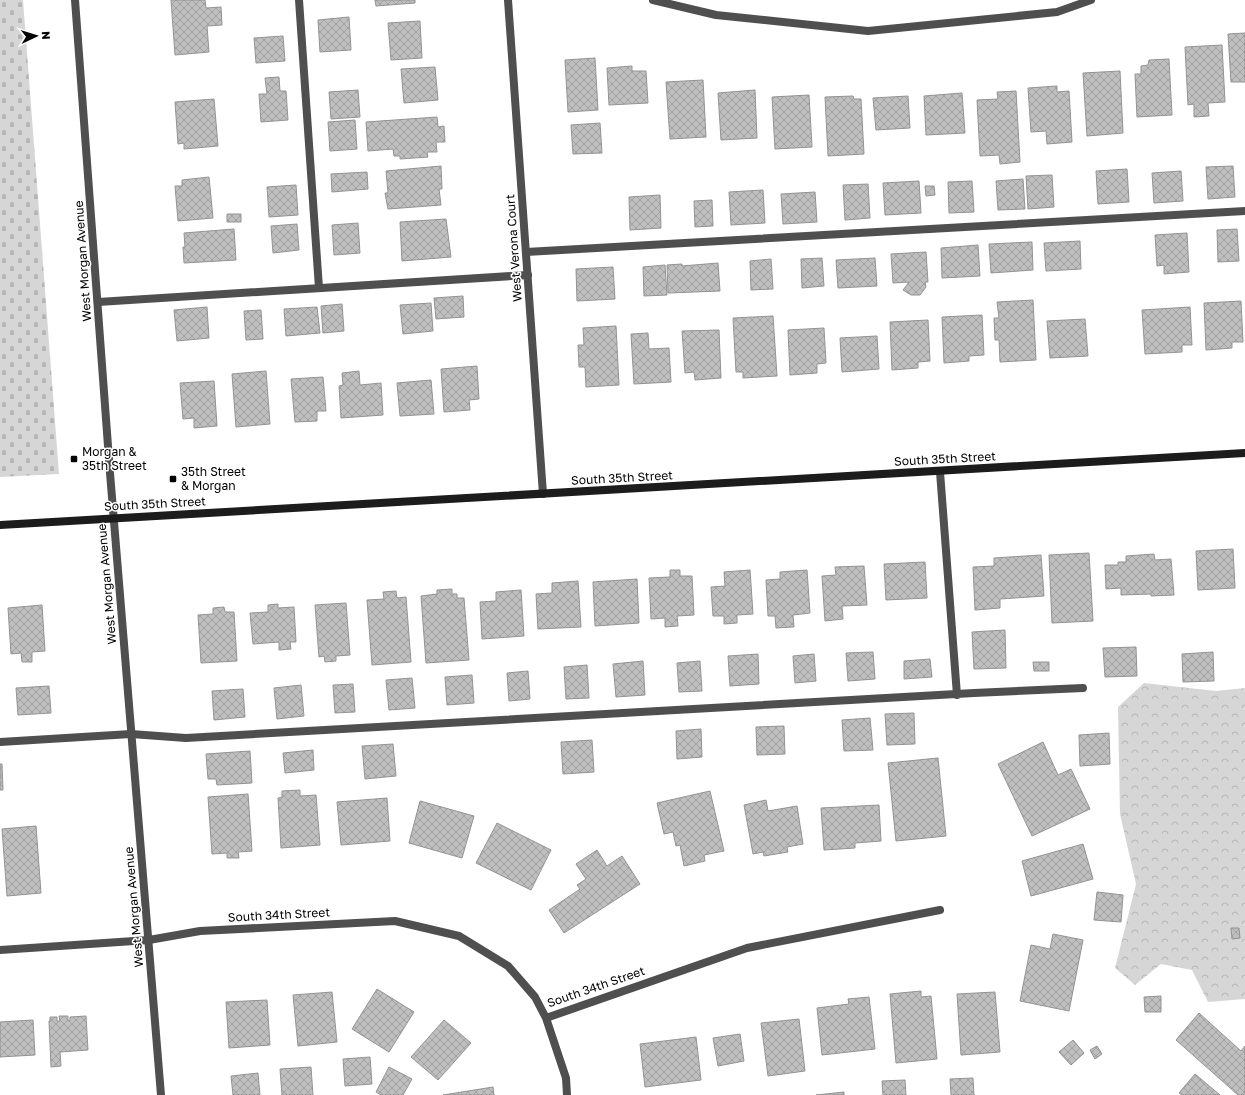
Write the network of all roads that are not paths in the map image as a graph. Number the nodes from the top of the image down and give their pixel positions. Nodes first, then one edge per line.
1 (75, 0) edge
2 (299, 0) edge
3 (508, 0) edge
4 (653, 0) edge
5 (1091, 0) edge
6 (1245, 211) edge
7 (526, 252) junction
8 (528, 275) junction
9 (319, 288) junction
10 (98, 302) junction
11 (1245, 453) edge
12 (940, 472) junction
13 (543, 494) junction
14 (114, 518) junction
15 (0, 525) edge
16 (1083, 688) dead end
17 (957, 695) junction
18 (131, 734) junction
19 (0, 742) edge
20 (940, 910) dead end
21 (149, 940) junction
22 (0, 950) edge
23 (546, 1018) junction
24 (161, 1095) edge
25 (567, 1095) edge

1 - 10 street, West Morgan Avenue
2 - 9 street
3 - 7 street, West Verona Court
4 - 5 street
6 - 7 street
7 - 8 street, West Verona Court
8 - 9 street
8 - 13 street, West Verona Court
9 - 10 street
10 - 14 street, West Morgan Avenue
11 - 12 main road, South 35th Street
12 - 13 main road, South 35th Street
12 - 17 street
13 - 14 main road, South 35th Street
14 - 15 main road, South 35th Street
14 - 18 street, West Morgan Avenue
16 - 17 street
17 - 18 street
18 - 19 street
18 - 21 street, West Morgan Avenue
20 - 23 street, South 34th Street
21 - 22 street, South 34th Street
21 - 23 street, South 34th Street
21 - 24 street, West Morgan Avenue
23 - 25 street

